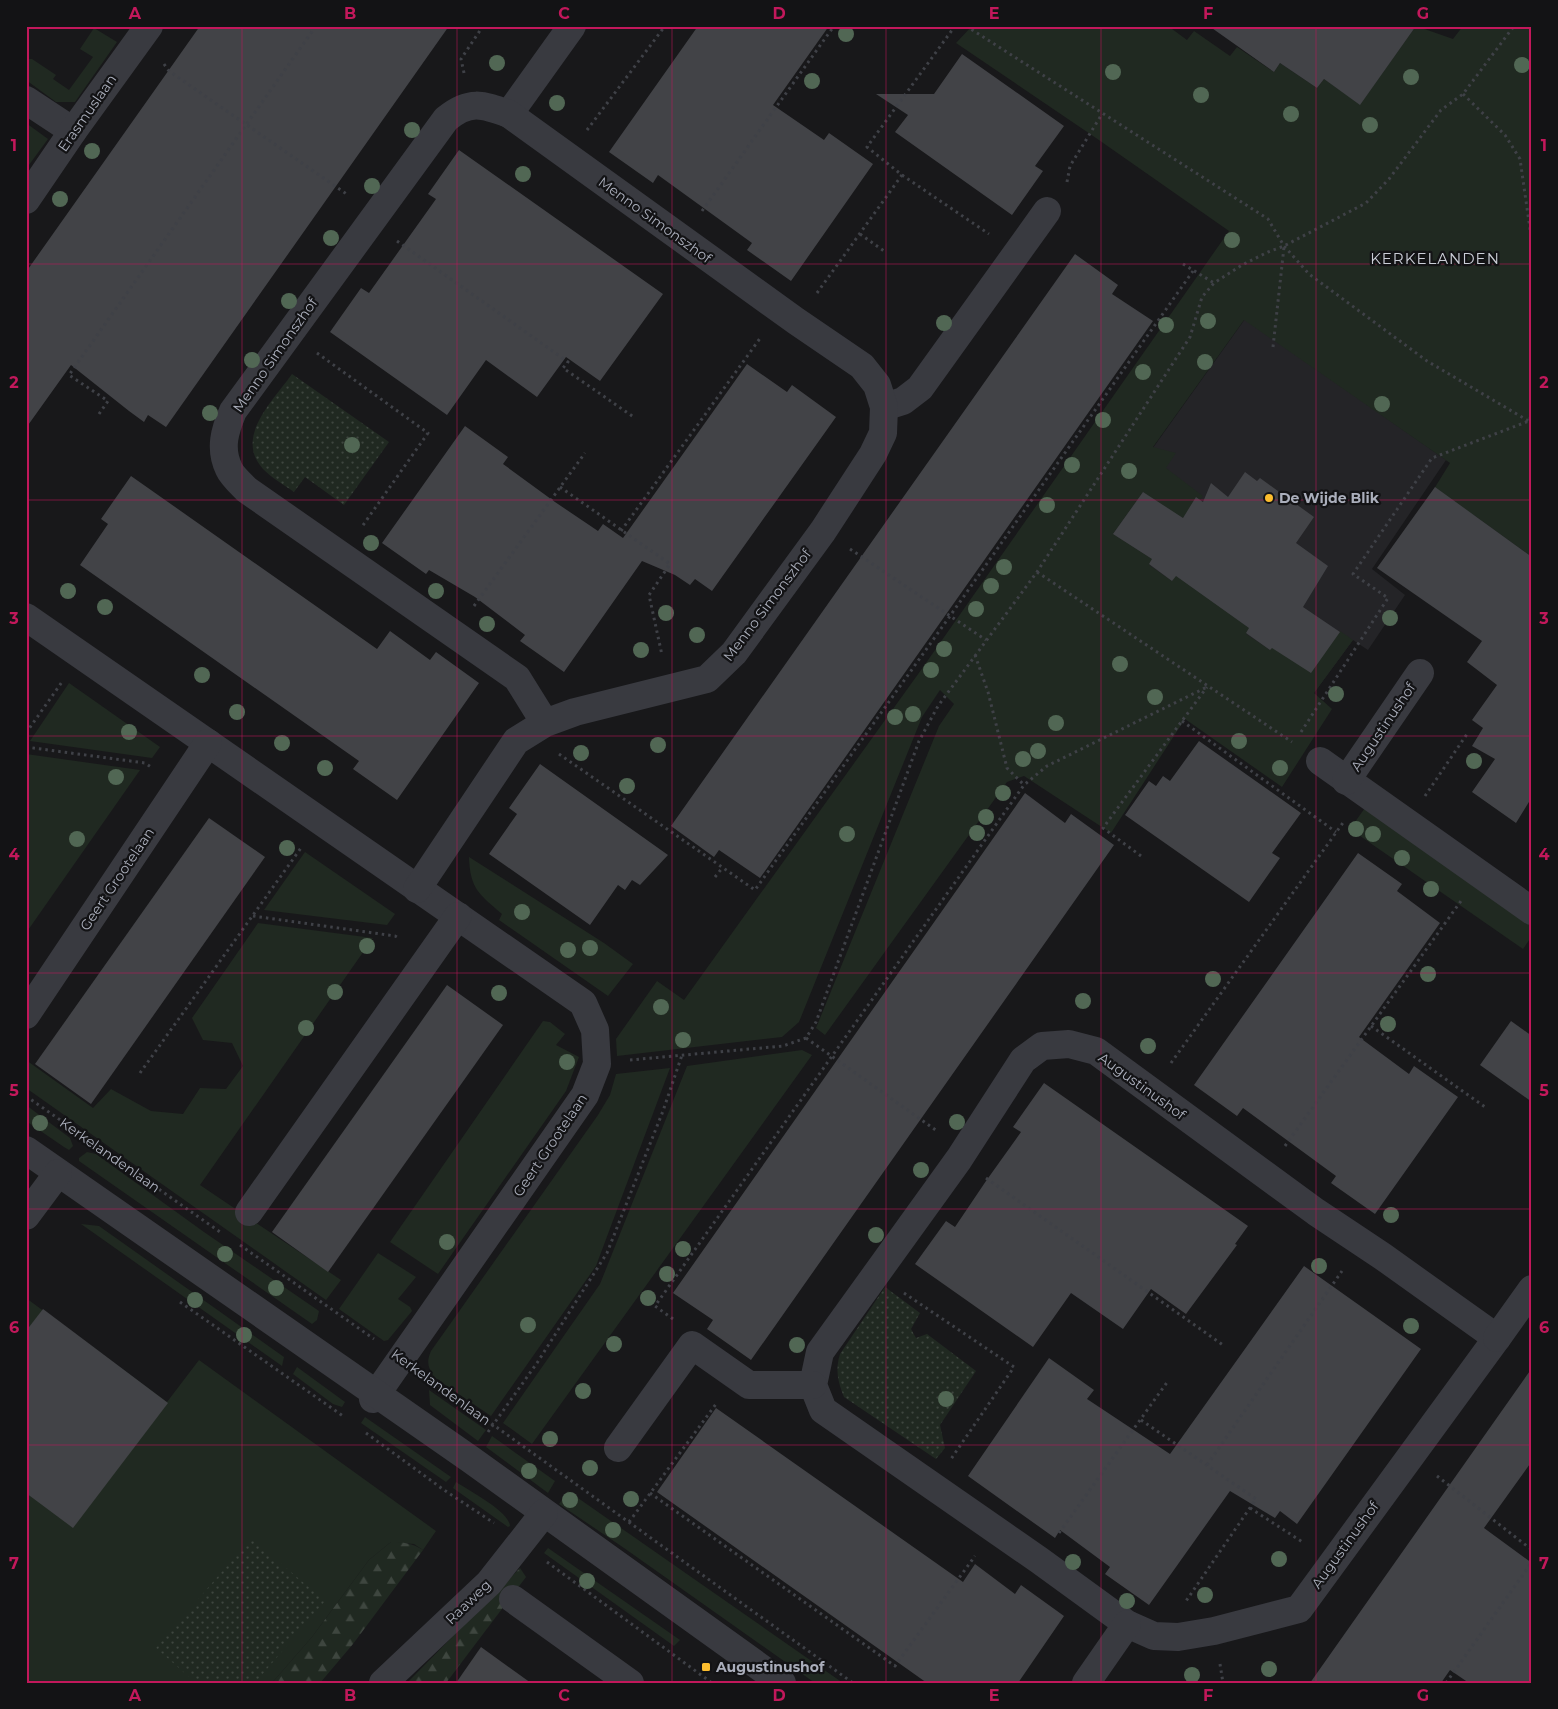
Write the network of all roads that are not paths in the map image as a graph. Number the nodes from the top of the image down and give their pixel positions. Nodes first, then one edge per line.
1 (572, 26) edge
2 (145, 28) edge
3 (26, 100) edge
4 (509, 114) junction
5 (73, 131) junction
6 (26, 200) edge
7 (1047, 211) dead end
8 (884, 407) junction
9 (26, 618) edge
10 (1420, 672) dead end
11 (545, 723) junction
12 (208, 743) junction
13 (1320, 761) dead end
14 (1355, 787) junction
15 (417, 889) junction
16 (1532, 911) edge
17 (458, 916) junction
18 (26, 1015) edge
19 (26, 1150) edge
20 (58, 1173) junction
21 (249, 1212) dead end
22 (26, 1216) edge
23 (1532, 1289) edge
24 (1497, 1338) junction
25 (813, 1385) junction
26 (374, 1396) junction
27 (618, 1448) dead end
28 (544, 1513) junction
29 (513, 1599) dead end
30 (1127, 1624) junction
31 (383, 1683) edge
32 (630, 1683) edge
33 (782, 1683) edge
34 (1086, 1683) edge

1 - 4 street
2 - 5 street, Erasmuslaan
3 - 5 street
4 - 8 street, Menno Simonszhof
4 - 11 street, Menno Simonszhof
5 - 6 street, Erasmuslaan
7 - 8 street
8 - 11 street, Menno Simonszhof
9 - 12 street, Geert Grootelaan
10 - 14 street, Augustinushof
11 - 15 street, Menno Simonszhof
12 - 15 street, Geert Grootelaan
12 - 18 street, Geert Grootelaan
13 - 14 street, Augustinushof
14 - 16 street, Augustinushof
15 - 17 street, Geert Grootelaan
17 - 21 street
17 - 26 street, Geert Grootelaan
19 - 20 street
20 - 22 street
20 - 26 street
23 - 24 street, Augustinushof
24 - 25 street, Augustinushof
24 - 30 street, Augustinushof
25 - 27 street
25 - 30 street, Augustinushof
26 - 28 street
28 - 31 street, Raaweg
28 - 33 street
29 - 32 street
30 - 34 street

